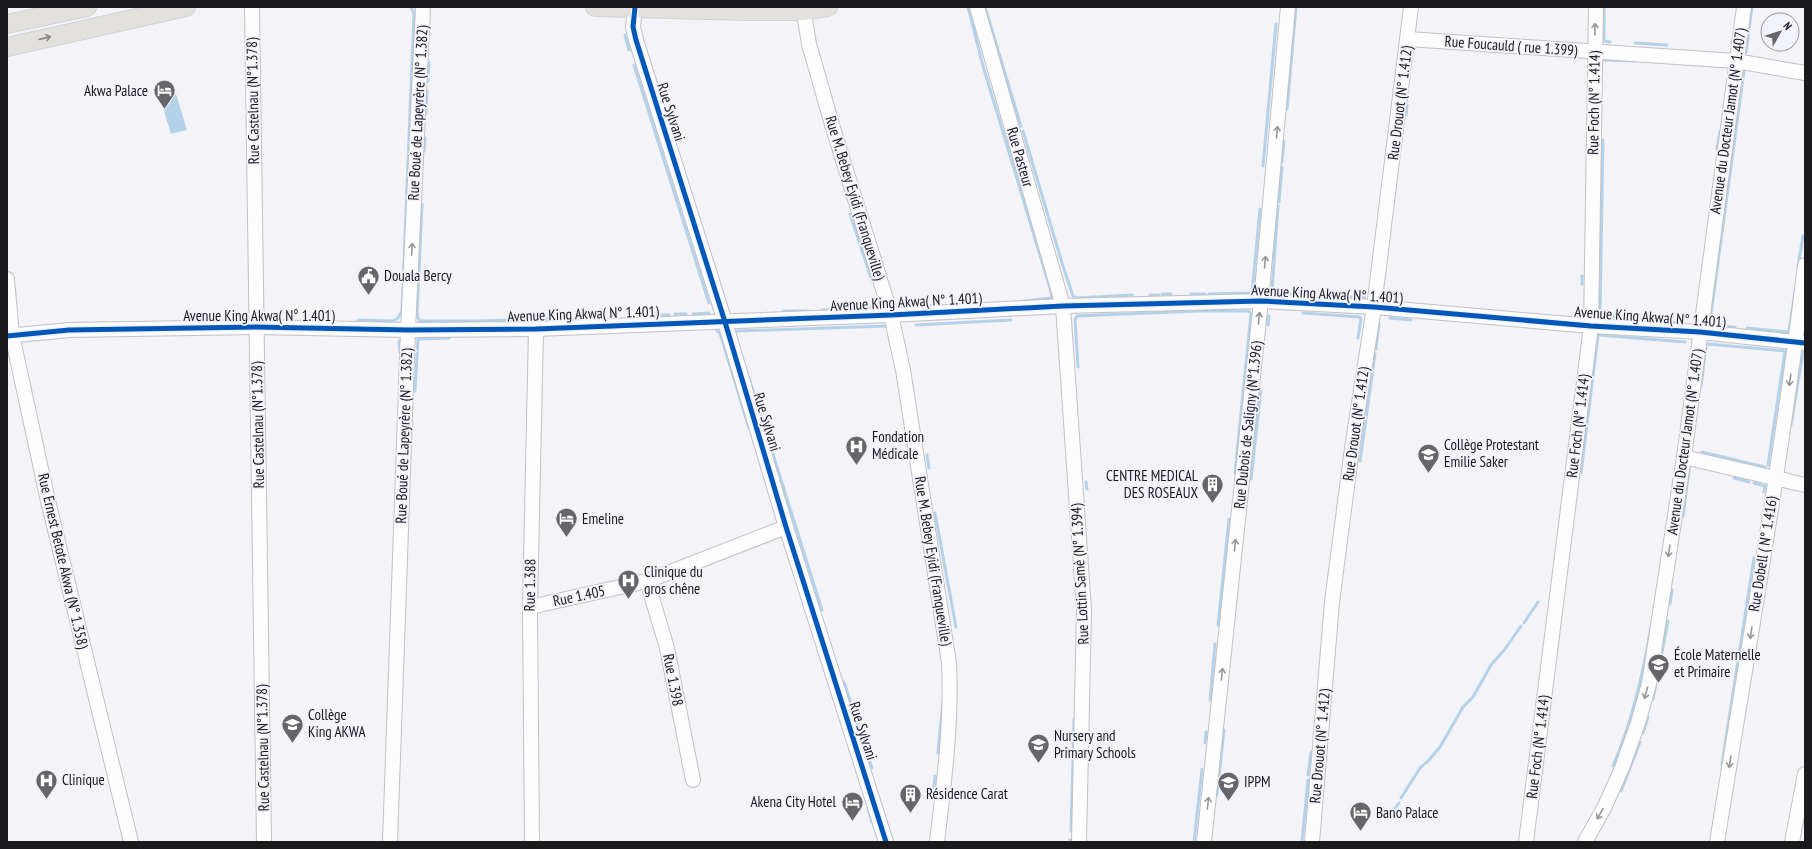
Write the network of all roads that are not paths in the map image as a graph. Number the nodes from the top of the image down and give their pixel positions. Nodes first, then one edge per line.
1 (87, 7) edge
2 (186, 7) edge
3 (252, 7) edge
4 (423, 7) edge
5 (595, 7) edge
6 (828, 7) edge
7 (977, 7) edge
8 (1288, 7) edge
9 (1412, 7) edge
10 (1596, 7) edge
11 (1744, 7) edge
12 (634, 8) edge
13 (803, 9) edge
14 (7, 24) edge
15 (1408, 39) junction
16 (7, 47) edge
17 (1595, 52) junction
18 (1736, 61) junction
19 (1805, 73) edge
20 (1805, 265) edge
21 (7, 278) edge
22 (1261, 301) junction
23 (1063, 306) junction
24 (1374, 307) junction
25 (891, 315) junction
26 (725, 322) junction
27 (1591, 326) junction
28 (256, 327) junction
29 (536, 328) junction
30 (408, 330) junction
31 (1700, 332) junction
32 (9, 336) edge
33 (1800, 342) edge
34 (1684, 457) junction
35 (1776, 478) junction
36 (1805, 485) edge
37 (786, 527) junction
38 (647, 581) junction
39 (530, 607) junction
40 (1805, 774) edge
41 (693, 780) dead end
42 (131, 842) edge
43 (264, 842) edge
44 (390, 842) edge
45 (532, 842) edge
46 (886, 842) edge
47 (937, 842) edge
48 (1079, 842) edge
49 (1204, 842) edge
50 (1312, 842) edge
51 (1526, 842) edge
52 (1585, 842) edge
53 (1718, 842) edge
54 (1792, 842) edge

1 - 14 main road
16 -> 2 main road
3 - 28 street, Rue Castelnau (N°1.378)
30 -> 4 street, Rue Boué de Lapeyrère (N° 1.382)
5 - 12 main road
6 - 13 main road
7 - 23 street, Rue Pasteur
22 -> 8 street, Rue Dubois de Saligny (N°1.396)
9 - 15 street, Rue Drouot (N° 1.412)
17 -> 10 street, Rue Foch (N° 1.414)
11 - 18 street, Avenue du Docteur Jamot (N° 1.407)
12 - 13 main road
12 - 26 street, Rue Sylvani
13 - 25 street, Rue M. Bebey Eyidi (Franqueville)
15 - 17 street, Rue Foucauld ( rue 1.399)
15 - 24 street, Rue Drouot (N° 1.412)
17 - 18 street, Rue Foucauld ( rue 1.399)
17 - 27 street, Rue Foch (N° 1.414)
18 - 19 street, Rue Foucauld ( rue 1.399)
18 - 31 street, Avenue du Docteur Jamot (N° 1.407)
20 - 33 street, Rue Dobell ( N° 1.416)
21 - 32 street, Rue Ernest Betote Akwa (N° 1.358)
22 - 23 street, Avenue King Akwa( N° 1.401)
22 - 24 street, Avenue King Akwa( N° 1.401)
49 -> 22 street, Rue Dubois de Saligny (N°1.396)
23 - 25 street, Avenue King Akwa( N° 1.401)
23 - 48 street, Rue Lottin Samè (N° 1.394)
24 - 27 street, Avenue King Akwa( N° 1.401)
24 - 50 street, Rue Drouot (N° 1.412)
25 - 26 street, Avenue King Akwa( N° 1.401)
25 - 47 street, Rue M. Bebey Eyidi (Franqueville)
26 - 29 street, Avenue King Akwa( N° 1.401)
26 - 37 street, Rue Sylvani
27 - 31 street, Avenue King Akwa( N° 1.401)
27 - 51 street, Rue Foch (N° 1.414)
28 - 30 street, Avenue King Akwa( N° 1.401)
28 - 32 street, Avenue King Akwa( N° 1.401)
28 - 43 street, Rue Castelnau (N°1.378)
29 - 30 street, Avenue King Akwa( N° 1.401)
29 - 39 street, Rue 1.388
30 - 44 street, Rue Boué de Lapeyrère (N° 1.382)
31 - 33 street, Avenue King Akwa( N° 1.401)
31 - 34 street, Avenue du Docteur Jamot (N° 1.407)
32 - 42 street, Rue Ernest Betote Akwa (N° 1.358)
33 -> 35 street, Rue Dobell ( N° 1.416)
34 - 35 street
34 -> 52 street, Avenue du Docteur Jamot (N° 1.407)
35 - 36 street
35 -> 53 street, Rue Dobell ( N° 1.416)
37 - 38 street, Rue 1.405
37 - 46 street, Rue Sylvani
38 - 39 street, Rue 1.405
38 - 41 street, Rue 1.398
39 - 45 street, Rue 1.388
40 - 54 street

